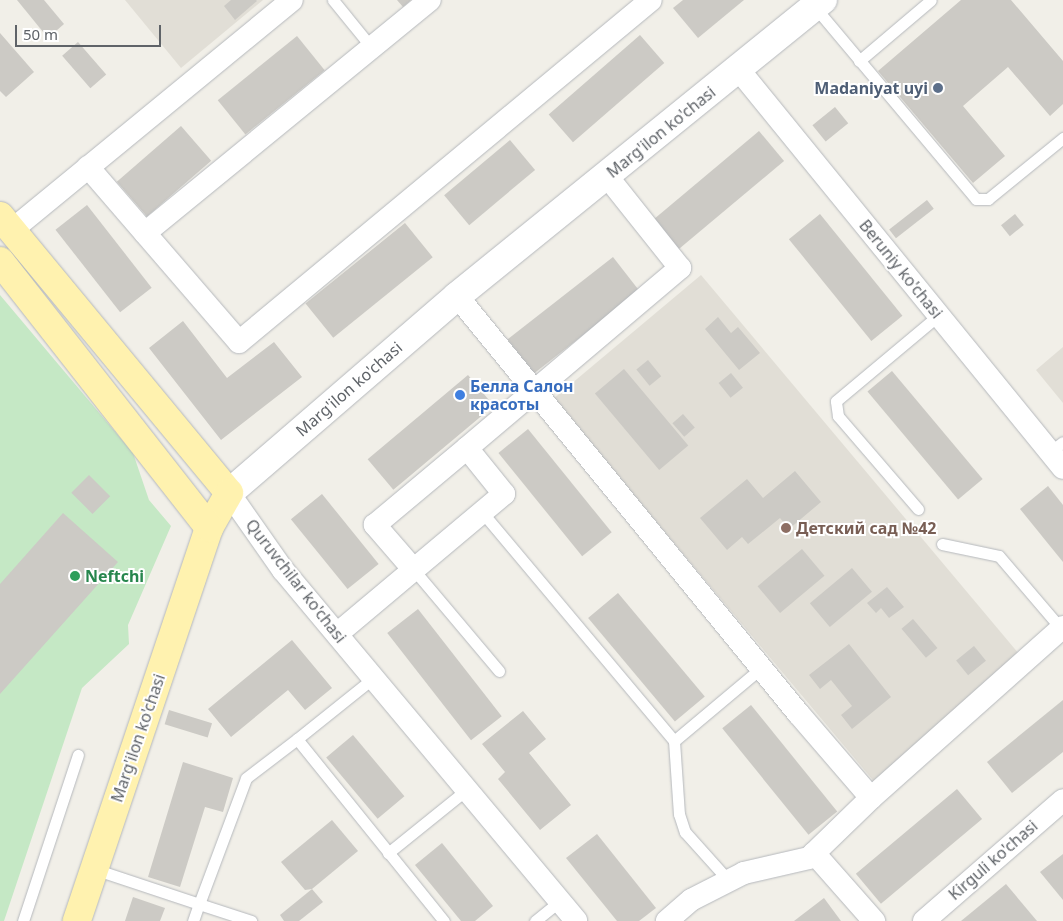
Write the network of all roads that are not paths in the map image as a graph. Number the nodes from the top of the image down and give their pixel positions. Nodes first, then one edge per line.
1 (292, 0) edge
2 (333, 0) edge
3 (430, 0) edge
4 (651, 0) edge
5 (931, 0) edge
6 (818, 3) edge
7 (372, 48) junction
8 (859, 61) junction
9 (739, 70) junction
10 (1063, 138) edge
11 (88, 167) junction
12 (606, 175) junction
13 (6, 223) edge
14 (145, 233) junction
15 (0, 261) edge
16 (457, 296) junction
17 (939, 316) junction
18 (535, 391) junction
19 (467, 448) junction
20 (1059, 454) edge
21 (229, 493) junction
22 (918, 510) dead end
23 (482, 512) junction
24 (209, 528) junction
25 (942, 544) dead end
26 (414, 570) junction
27 (1062, 629) edge
28 (338, 634) junction
29 (762, 668) junction
30 (499, 671) dead end
31 (372, 679) junction
32 (297, 739) junction
33 (674, 741) junction
34 (78, 755) dead end
35 (466, 790) junction
36 (871, 798) junction
37 (1063, 800) edge
38 (388, 853) junction
39 (814, 853) junction
40 (94, 869) junction
41 (729, 881) junction
42 (560, 901) junction
43 (199, 904) junction
44 (23, 921) edge
45 (77, 921) edge
46 (193, 921) edge
47 (251, 921) edge
48 (444, 921) edge
49 (535, 921) edge
50 (576, 921) edge
51 (667, 921) edge
52 (874, 921) edge
53 (924, 921) edge

1 - 11 street
2 - 7 lane
3 - 7 street
4 - 14 street
5 - 8 lane
6 - 8 lane
6 - 9 street, Marg'ilon ko'chasi
7 - 14 street
8 - 10 lane
9 - 12 street, Marg'ilon ko'chasi
9 - 17 street, Beruniy ko'chasi
11 - 13 street
11 - 14 street
12 - 16 street, Marg'ilon ko'chasi
12 - 18 street
13 - 21 main road, Quruvchilar ko'chasi
15 - 24 main road
16 - 18 street
16 - 21 street, Marg'ilon ko'chasi
17 - 20 street, Beruniy ko'chasi
17 - 22 lane
18 - 19 street
18 - 29 street
19 - 23 street
19 - 26 street
21 - 24 main road, Marg'ilon ko'chasi
21 - 28 street, Quruvchilar ko'chasi
23 - 26 street
23 - 33 lane
24 - 40 main road, Marg'ilon ko'chasi
25 - 27 lane
26 - 28 street
26 - 30 lane
27 - 36 street
28 - 31 street, Quruvchilar ko'chasi
29 - 33 lane
29 - 36 street
31 - 32 lane
31 - 35 street, Quruvchilar ko'chasi
32 - 38 lane
32 - 43 lane
33 - 41 lane
34 - 44 lane
35 - 38 lane
35 - 42 street, Quruvchilar ko'chasi
36 - 39 street
37 - 53 street, Kirguli ko'chasi
38 - 48 lane
39 - 41 street
39 - 52 street
40 - 43 lane
40 - 45 main road, Marg'ilon ko'chasi
41 - 51 street
42 - 49 lane
42 - 50 street, Quruvchilar ko'chasi
43 - 46 lane
43 - 47 lane

